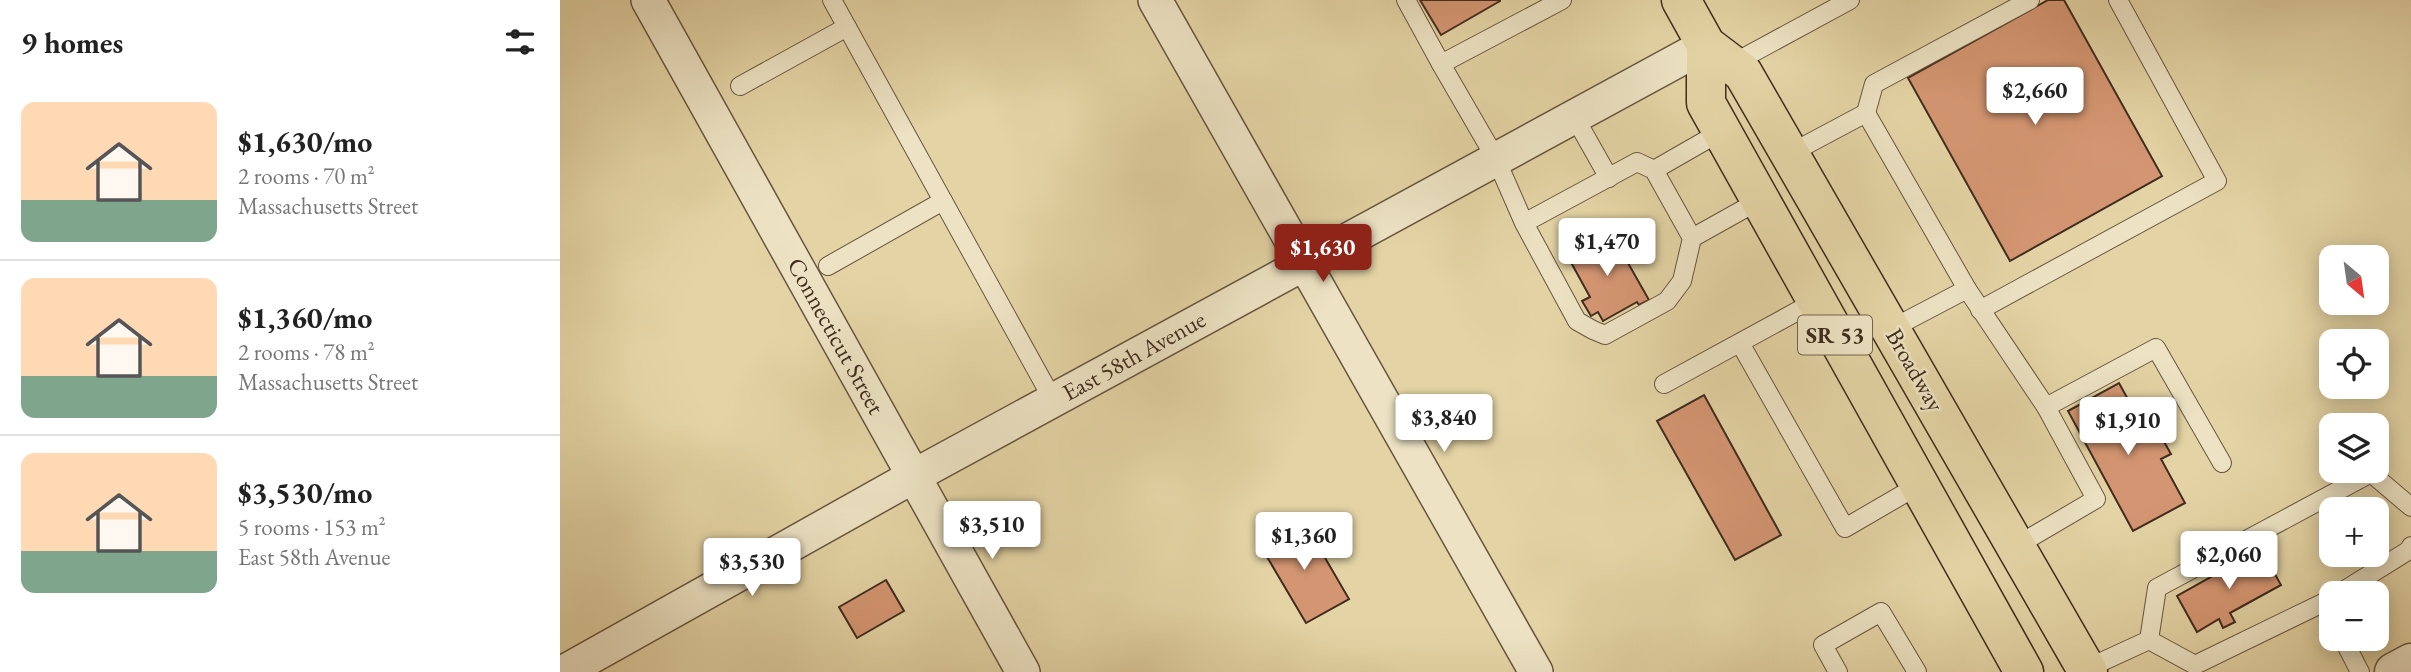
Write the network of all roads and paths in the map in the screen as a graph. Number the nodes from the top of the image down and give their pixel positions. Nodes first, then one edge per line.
1 (648, 0) edge
2 (832, 0) edge
3 (1155, 0) edge
4 (1406, 0) edge
5 (1562, 0) edge
6 (1681, 0) edge
7 (1850, 0) edge
8 (2030, 0) edge
9 (2118, 0) edge
10 (847, 27) junction
11 (1719, 54) junction
12 (1441, 64) junction
13 (740, 86) dead end
14 (1866, 113) junction
15 (1574, 116) junction
16 (1722, 131) junction
17 (1791, 153) junction
18 (1496, 159) junction
19 (1654, 170) junction
20 (1609, 178) junction
21 (1760, 200) junction
22 (943, 201) junction
23 (1524, 223) junction
24 (1692, 238) junction
25 (1305, 262) junction
26 (828, 266) dead end
27 (1967, 289) junction
28 (1816, 301) junction
29 (1980, 310) junction
30 (1891, 329) junction
31 (1740, 343) junction
32 (1664, 384) dead end
33 (1053, 400) junction
34 (2046, 407) junction
35 (2222, 463) dead end
36 (914, 476) junction
37 (1919, 485) junction
38 (2411, 507) edge
39 (2016, 546) junction
40 (2411, 546) edge
41 (2360, 581) edge
42 (2319, 610) edge
43 (2149, 640) junction
44 (2349, 651) edge
45 (2411, 663) edge
46 (2087, 671) edge
47 (565, 672) edge
48 (1023, 672) edge
49 (1536, 672) edge
50 (1838, 672) edge
51 (1917, 672) edge
52 (2024, 672) edge
53 (2360, 672) edge
54 (2394, 672) edge

1 - 36 street, Connecticut Street
2 - 10 lane
3 - 25 street
4 - 12 lane
5 - 12 lane
6 - 11 main road, Broadway / SR 53
7 - 11 lane
8 - 14 lane
9 - 29 lane
10 - 13 lane
10 - 22 lane
11 - 15 street, East 58th Avenue
11 - 16 main road, Broadway / SR 53
11 - 17 main road, Broadway / SR 53
12 - 18 lane
14 - 17 lane
14 - 27 lane
15 - 18 street, East 58th Avenue
15 - 20 lane
16 - 19 lane
16 - 21 main road, Broadway / SR 53
17 - 30 main road, Broadway / SR 53
18 - 23 lane
18 - 25 street, East 58th Avenue
19 - 20 lane
19 - 24 lane
20 - 23 lane
21 - 24 lane
21 - 28 main road, Broadway / SR 53
22 - 26 lane
22 - 33 lane
23 - 24 lane
25 - 33 street, East 58th Avenue
25 - 49 street
27 - 29 lane
27 - 30 lane
28 - 31 lane
28 - 37 main road, Broadway / SR 53
29 - 34 lane
30 - 39 main road, Broadway / SR 53
31 - 32 lane
31 - 37 lane
33 - 36 street, East 58th Avenue
34 - 35 lane
34 - 39 lane
36 - 47 street, East 58th Avenue
36 - 48 street, Connecticut Street
37 - 52 main road, Broadway / SR 53
38 - 43 lane
39 - 46 main road, Broadway / SR 53
40 - 41 lane
42 - 43 lane
43 - 46 lane
44 - 53 lane
45 - 54 street
50 - 51 lane

